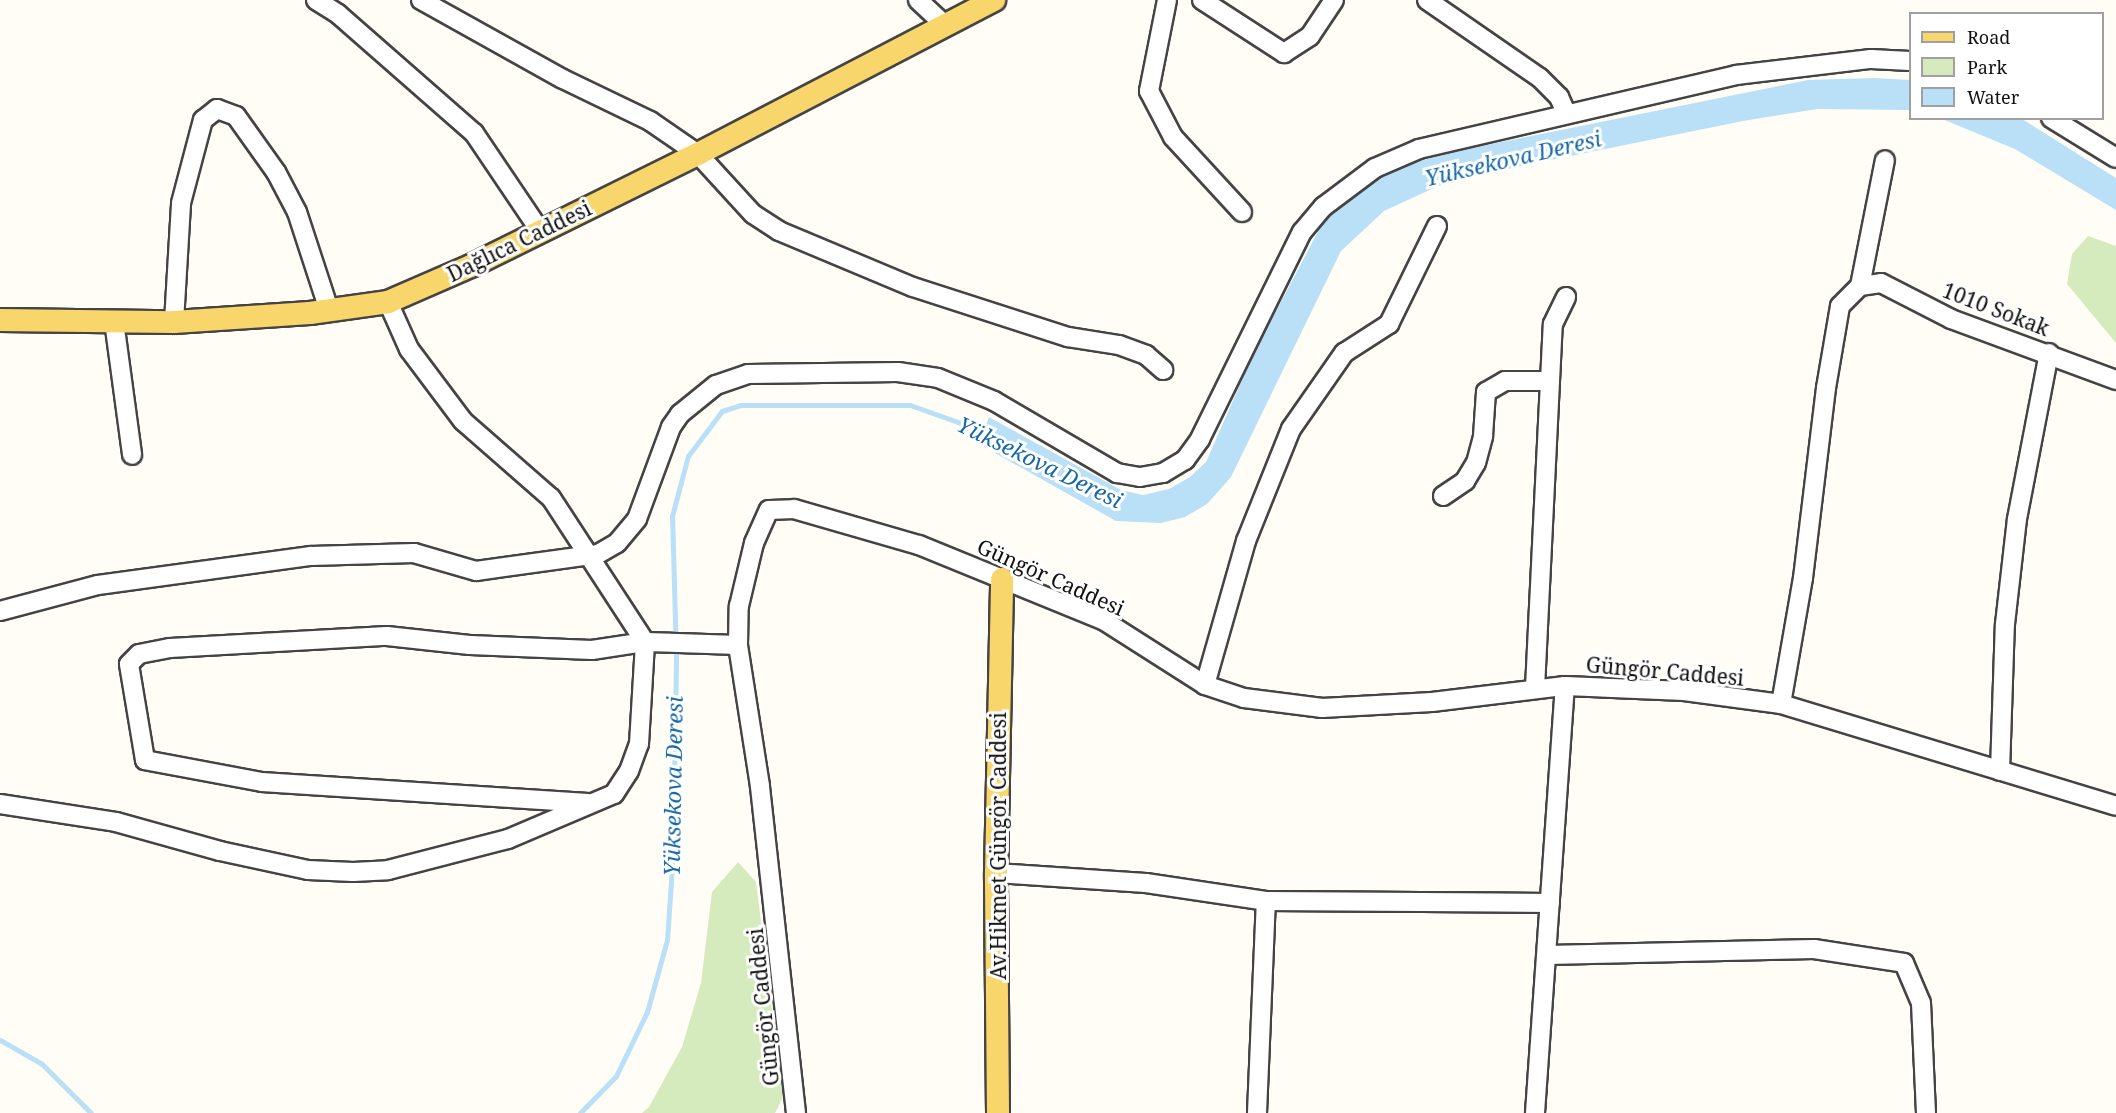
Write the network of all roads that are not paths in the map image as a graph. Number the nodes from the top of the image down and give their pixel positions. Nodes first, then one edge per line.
1 (316, 0) edge
2 (421, 0) edge
3 (918, 0) edge
4 (994, 0) edge
5 (1167, 0) edge
6 (1202, 0) edge
7 (1335, 0) edge
8 (1426, 0) edge
9 (946, 26) junction
10 (1909, 61) edge
11 (1566, 113) junction
12 (2054, 120) edge
13 (699, 154) junction
14 (2116, 158) edge
15 (1885, 160) dead end
16 (1242, 212) dead end
17 (1437, 226) dead end
18 (540, 231) junction
19 (1860, 286) junction
20 (1566, 297) dead end
21 (388, 302) junction
22 (329, 310) junction
23 (0, 320) edge
24 (114, 321) junction
25 (174, 322) junction
26 (2049, 353) junction
27 (1163, 370) dead end
28 (2116, 380) edge
29 (1550, 381) junction
30 (132, 455) dead end
31 (1443, 496) dead end
32 (588, 557) junction
33 (1002, 579) junction
34 (0, 611) edge
35 (645, 642) junction
36 (738, 645) junction
37 (1204, 685) junction
38 (1565, 686) junction
39 (1535, 688) junction
40 (1781, 704) junction
41 (2000, 771) junction
42 (0, 804) edge
43 (592, 804) junction
44 (2116, 806) edge
45 (996, 873) junction
46 (1266, 902) junction
47 (1550, 903) junction
48 (1547, 955) junction
49 (796, 1113) edge
50 (998, 1113) edge
51 (1257, 1113) edge
52 (1535, 1113) edge
53 (1926, 1113) edge

1 - 18 street
2 - 13 street
3 - 9 street
4 - 9 main road, Dağlıca Caddesi
5 - 16 street
6 - 7 street
8 - 11 street
9 - 13 main road, Dağlıca Caddesi
10 - 11 street
11 - 32 street
12 - 14 street
13 - 18 main road, Dağlıca Caddesi
13 - 27 street
15 - 19 street
17 - 37 street
18 - 21 main road, Dağlıca Caddesi
19 - 26 street, 1010 Sokak
19 - 40 street
20 - 29 street
21 - 22 main road, Dağlıca Caddesi
21 - 32 street
22 - 25 main road, Dağlıca Caddesi
22 - 25 street
23 - 24 main road, Dağlıca Caddesi
24 - 25 main road, Dağlıca Caddesi
24 - 30 street
26 - 28 street, 1010 Sokak
26 - 41 street
29 - 31 street
29 - 39 street
32 - 34 street
32 - 35 street
33 - 36 street, Güngör Caddesi
33 - 37 street, Güngör Caddesi
33 - 45 main road, Av.Hikmet Güngör Caddesi
35 - 36 street
35 - 43 street
35 - 43 street
36 - 49 street, Güngör Caddesi
37 - 39 street, Güngör Caddesi
38 - 39 street, Güngör Caddesi
38 - 40 street, Güngör Caddesi
38 - 47 street
40 - 41 street, Güngör Caddesi
41 - 44 street, Güngör Caddesi
42 - 43 street
45 - 46 street
45 - 50 main road, Av.Hikmet Güngör Caddesi
46 - 47 street
46 - 51 street
47 - 48 street
48 - 52 street
48 - 53 street

